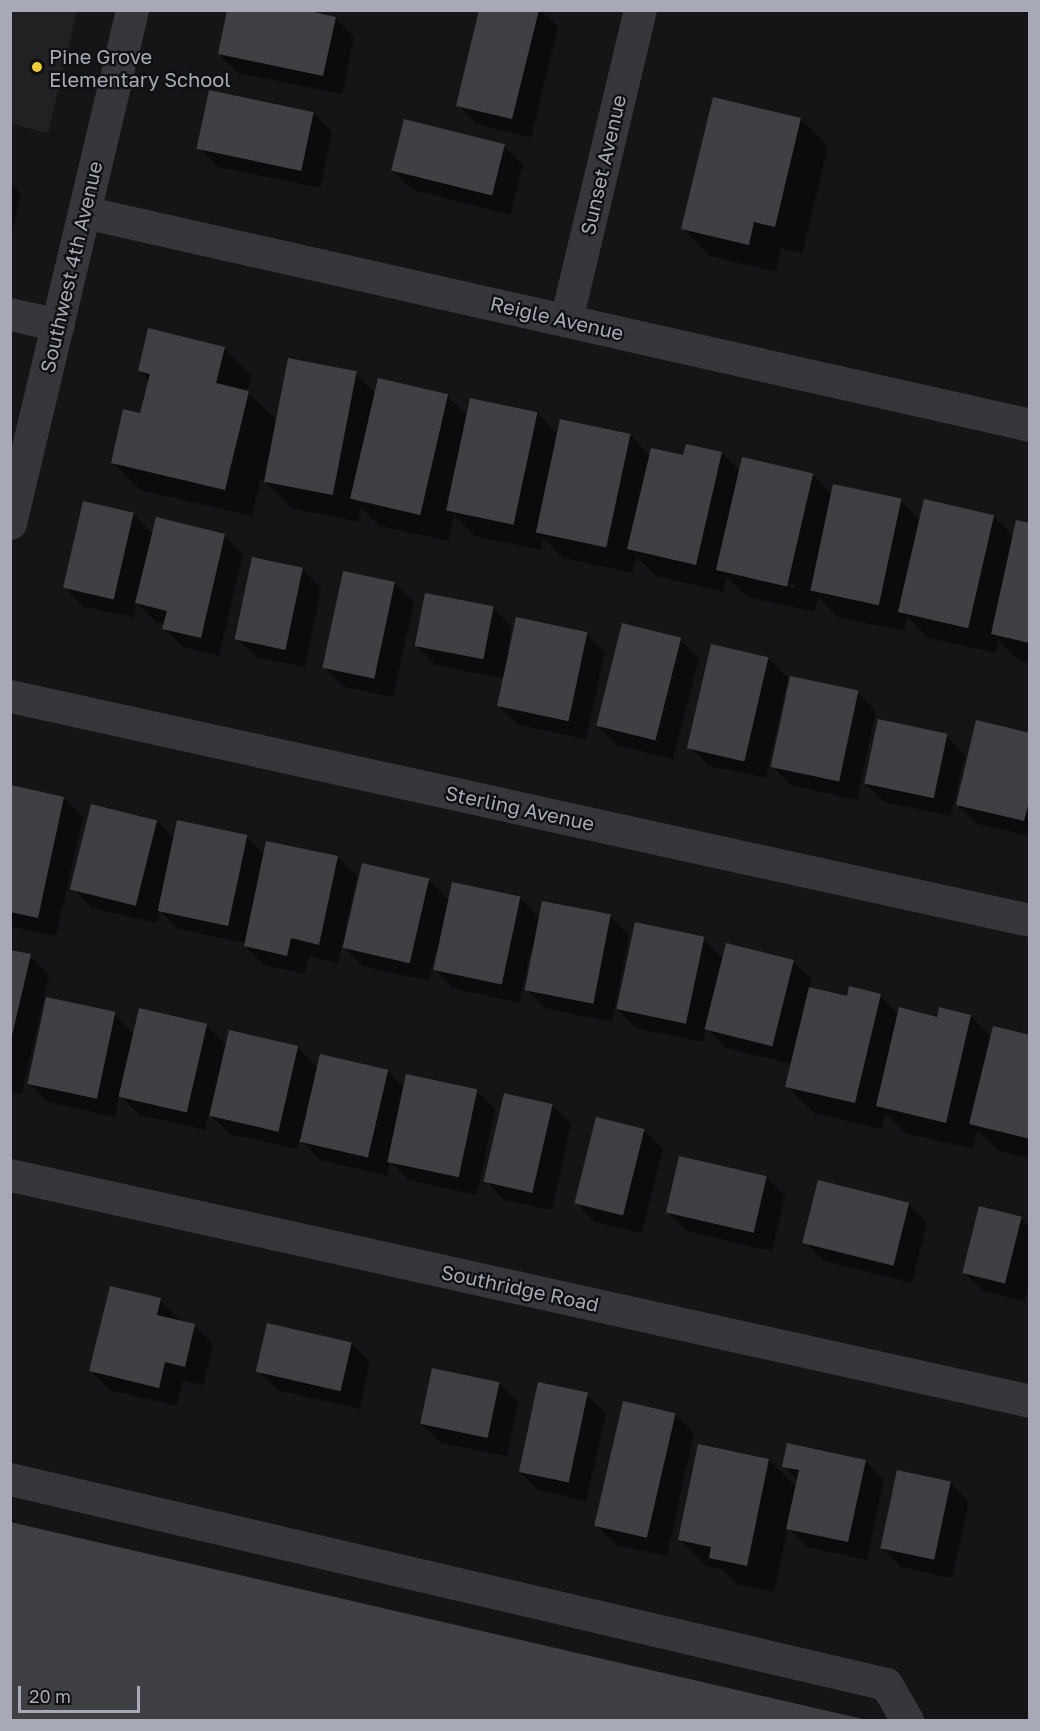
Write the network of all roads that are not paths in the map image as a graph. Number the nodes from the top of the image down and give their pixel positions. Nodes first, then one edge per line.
1 (132, 10) edge
2 (640, 10) edge
3 (84, 212) junction
4 (10, 314) edge
5 (566, 320) junction
6 (58, 325) junction
7 (1029, 425) edge
8 (10, 524) edge
9 (10, 696) edge
10 (1029, 920) edge
11 (10, 1175) edge
12 (1029, 1401) edge
13 (10, 1479) edge
14 (907, 1720) edge

1 - 3 street, Southwest 4th Avenue
2 - 5 street, Sunset Avenue
3 - 5 street, Reigle Avenue
3 - 6 street, Southwest 4th Avenue
4 - 6 street
5 - 7 street, Reigle Avenue
6 - 8 street, Southwest 4th Avenue
9 - 10 street, Sterling Avenue
11 - 12 street, Southridge Road
13 - 14 street

